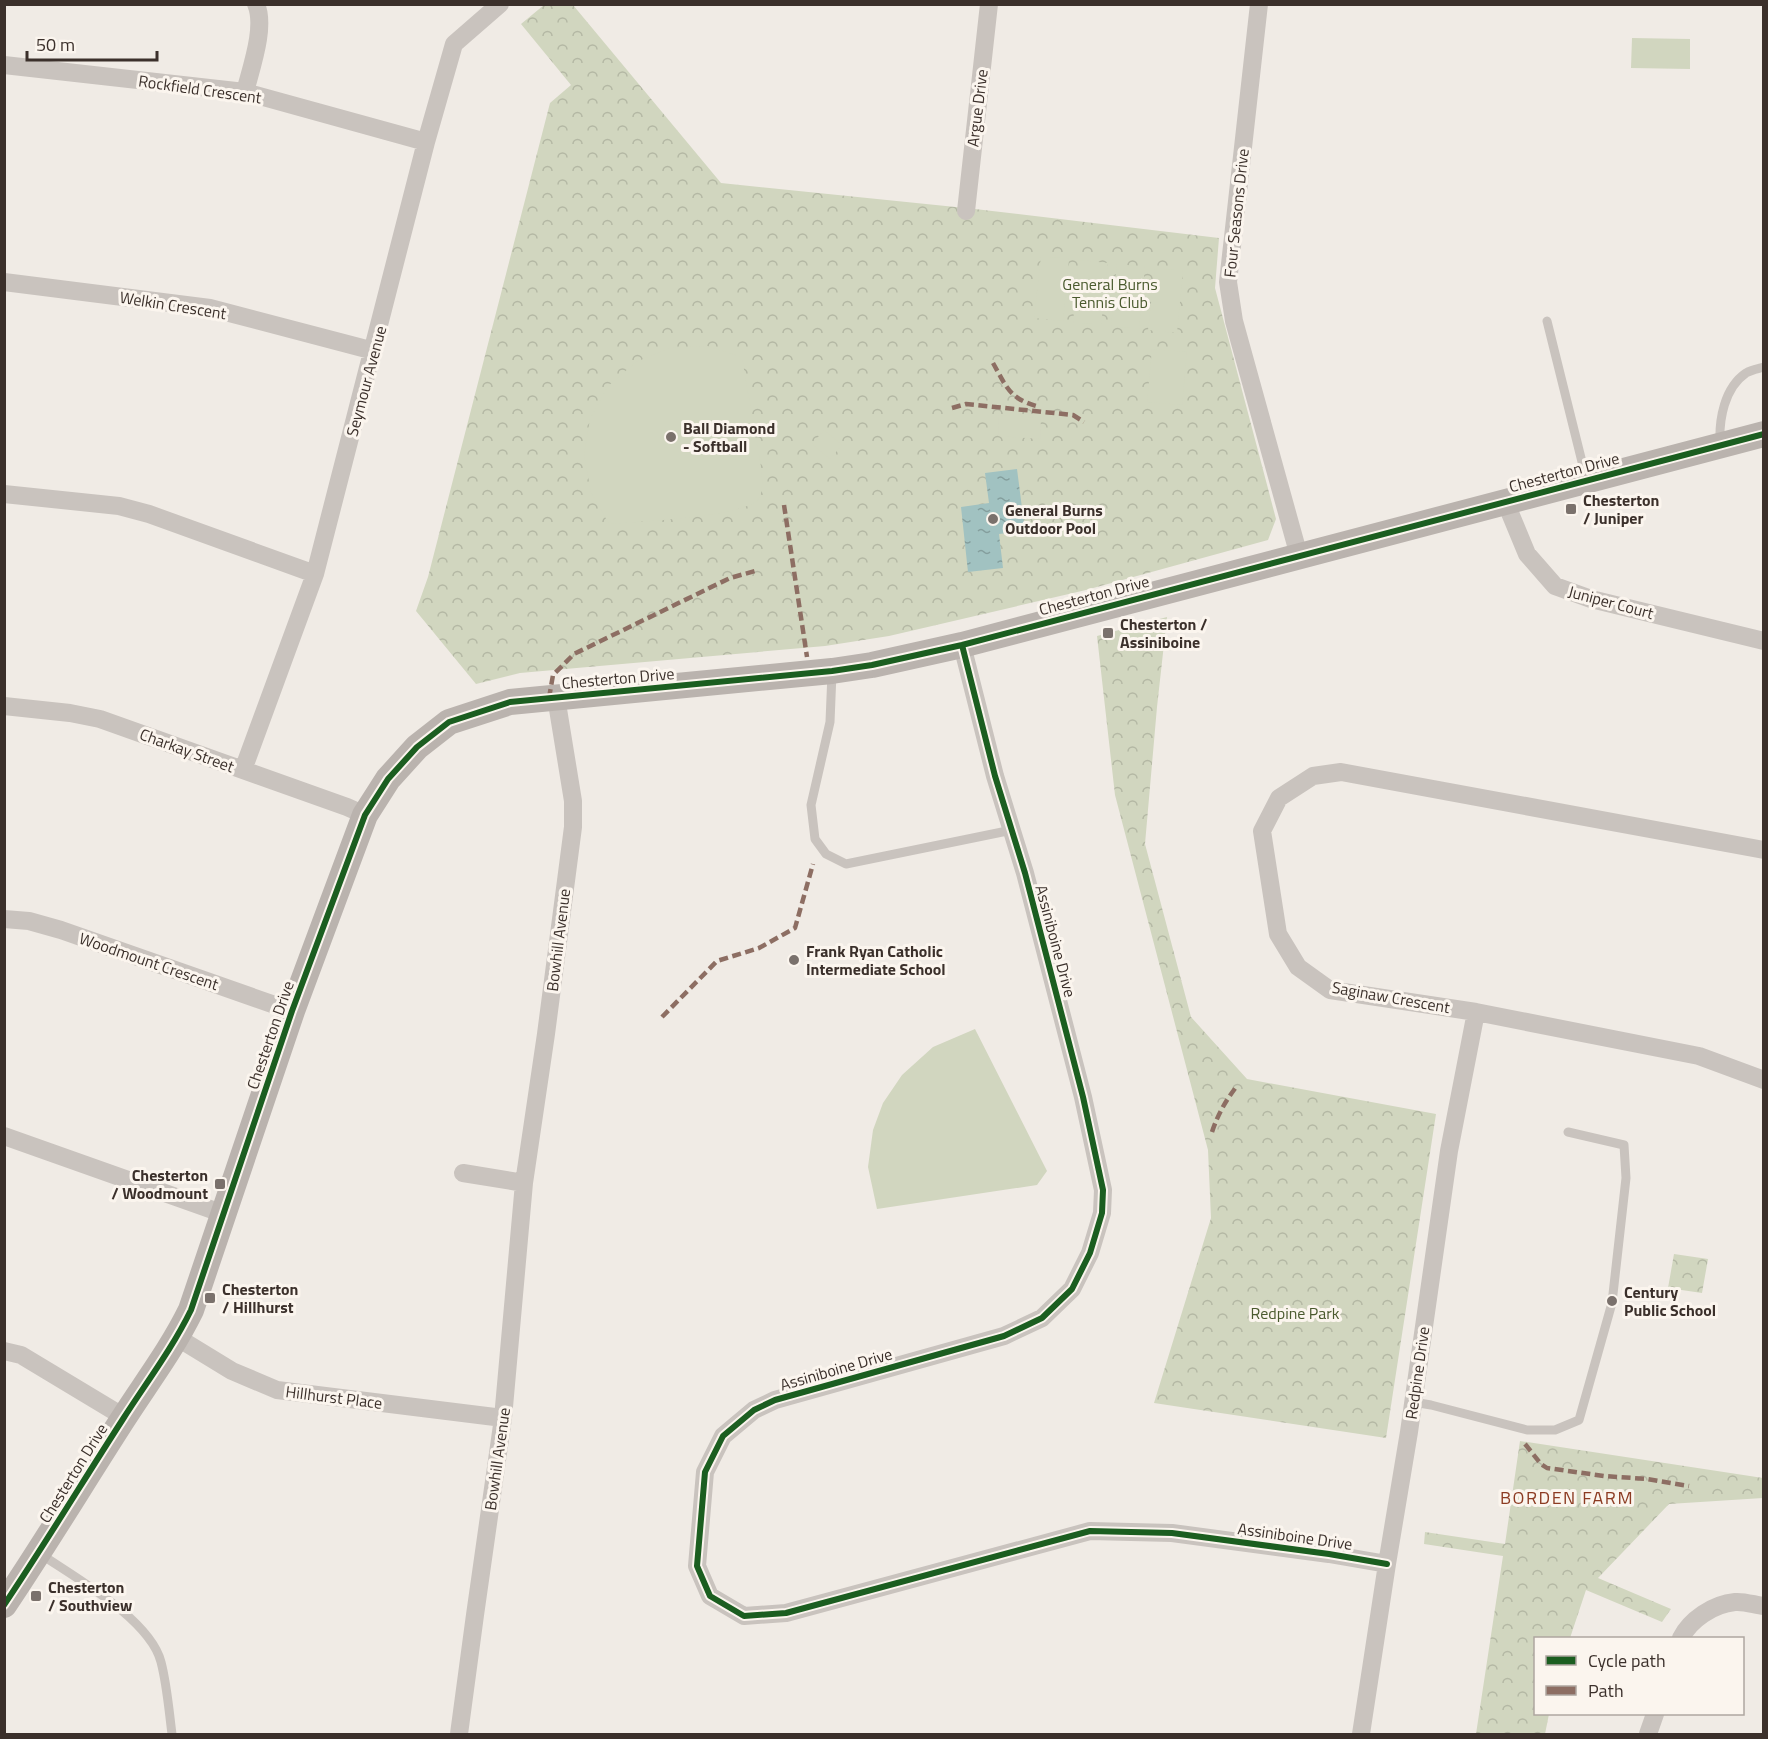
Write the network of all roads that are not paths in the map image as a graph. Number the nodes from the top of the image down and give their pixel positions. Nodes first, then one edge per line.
1 (256, 4) edge
2 (500, 4) edge
3 (989, 4) edge
4 (1259, 4) edge
5 (4, 65) edge
6 (245, 92) junction
7 (426, 142) junction
8 (966, 210) dead end
9 (4, 282) edge
10 (1547, 321) dead end
11 (374, 351) junction
12 (1764, 367) edge
13 (1764, 434) edge
14 (1720, 445) junction
15 (1587, 480) junction
16 (4, 494) edge
17 (1505, 501) junction
18 (1299, 556) junction
19 (315, 574) junction
20 (1764, 641) edge
21 (962, 645) junction
22 (832, 671) junction
23 (556, 697) junction
24 (4, 706) edge
25 (243, 770) junction
26 (365, 815) junction
27 (1012, 830) junction
28 (1764, 850) edge
29 (4, 919) edge
30 (292, 1011) junction
31 (1476, 1012) junction
32 (1764, 1080) edge
33 (1568, 1132) dead end
34 (4, 1136) edge
35 (463, 1173) dead end
36 (524, 1183) junction
37 (224, 1214) junction
38 (178, 1338) junction
39 (4, 1351) edge
40 (1413, 1402) junction
41 (124, 1417) junction
42 (503, 1418) junction
43 (39, 1553) junction
44 (1387, 1564) junction
45 (5, 1604) edge
46 (1764, 1606) edge
47 (1682, 1637) edge
48 (1654, 1715) edge
49 (172, 1734) edge
50 (459, 1734) edge
51 (1361, 1734) edge
52 (1648, 1734) edge

1 - 6 street
2 - 7 street, Seymour Avenue
3 - 8 street, Argue Drive
4 - 18 street, Four Seasons Drive
5 - 6 street, Rockfield Crescent
6 - 7 street, Rockfield Crescent
7 - 11 street, Seymour Avenue
9 - 11 street, Welkin Crescent
10 - 15 lane
11 - 19 street, Seymour Avenue
12 - 14 lane
13 - 14 street, Chesterton Drive
14 - 15 street, Chesterton Drive
15 - 17 street, Chesterton Drive
16 - 19 street
17 - 18 street, Chesterton Drive
17 - 20 street, Juniper Court
18 - 21 street, Chesterton Drive
19 - 25 street, Seymour Avenue
21 - 22 street, Chesterton Drive
21 - 27 street, Assiniboine Drive
22 - 23 street, Chesterton Drive
22 - 27 lane
23 - 26 street, Chesterton Drive
23 - 36 street, Bowhill Avenue
24 - 25 street, Charkay Street
25 - 26 street, Charkay Street
26 - 30 street, Chesterton Drive
27 - 44 street, Assiniboine Drive
28 - 31 street, Saginaw Crescent
29 - 30 street, Woodmount Crescent
30 - 37 street, Chesterton Drive
31 - 32 street, Saginaw Crescent
31 - 40 street, Redpine Drive
33 - 40 lane
34 - 37 street
35 - 36 street
36 - 42 street, Bowhill Avenue
37 - 38 street, Chesterton Drive
38 - 41 street, Chesterton Drive
38 - 42 street, Hillhurst Place
39 - 41 street
40 - 44 street, Redpine Drive
41 - 43 street, Chesterton Drive
42 - 50 street, Bowhill Avenue
43 - 45 street, Chesterton Drive
43 - 49 lane
44 - 51 street, Redpine Drive
46 - 47 street
48 - 52 street

